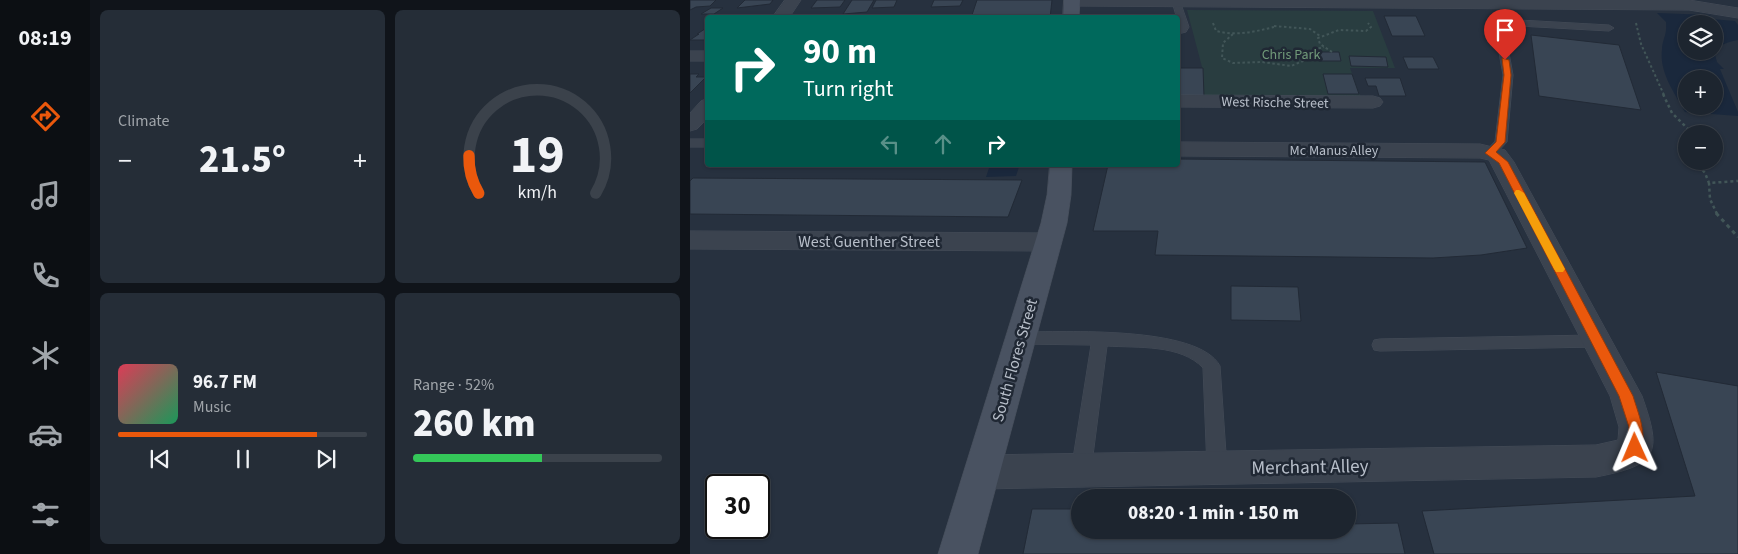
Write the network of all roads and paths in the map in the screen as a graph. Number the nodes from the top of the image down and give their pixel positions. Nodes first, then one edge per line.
1 (793, 0) edge
2 (1072, 0) edge
3 (1176, 1) junction
4 (1738, 13) edge
5 (782, 15) edge
6 (1071, 15) edge
7 (1272, 18) dead end
8 (1360, 19) dead end
9 (1635, 19) dead end
10 (1213, 23) dead end
11 (1274, 27) junction
12 (1609, 28) dead end
13 (1180, 31) edge
14 (1233, 34) junction
15 (1320, 36) junction
16 (1324, 47) junction
17 (1332, 52) dead end
18 (690, 56) edge
19 (705, 56) edge
20 (1180, 101) edge
21 (1373, 102) dead end
22 (705, 108) edge
23 (690, 125) edge
24 (1684, 125) edge
25 (690, 143) edge
26 (705, 143) edge
27 (1180, 149) edge
28 (1490, 153) junction
29 (1062, 167) edge
30 (1702, 170) edge
31 (1738, 181) edge
32 (1709, 184) junction
33 (1738, 237) edge
34 (690, 240) edge
35 (1047, 242) junction
36 (1020, 338) junction
37 (1100, 339) junction
38 (1597, 341) junction
39 (1380, 345) dead end
40 (1217, 468) junction
41 (1081, 471) junction
42 (982, 472) junction
43 (958, 554) edge

1 - 5 street
2 - 3 street
2 - 6 main road
3 - 4 street
3 - 13 lane
7 - 11 path
8 - 15 path
9 - 24 path
10 - 14 path
11 - 14 path
11 - 15 path
12 - 28 lane
14 - 16 path
15 - 16 path
16 - 17 path
18 - 19 street
20 - 21 street, West Rische Street
22 - 23 street
25 - 26 lane
27 - 28 street, Mc Manus Alley
28 - 38 street
29 - 35 main road, South Flores Street
30 - 32 path
31 - 32 path
32 - 33 path
34 - 35 street, West Guenther Street
35 - 36 main road, South Flores Street
36 - 37 lane
36 - 42 main road, South Flores Street
37 - 40 lane
37 - 41 lane
38 - 39 lane
38 - 40 street, Merchant Alley
40 - 41 street, Merchant Alley
41 - 42 street, Merchant Alley
42 - 43 main road, South Flores Street

